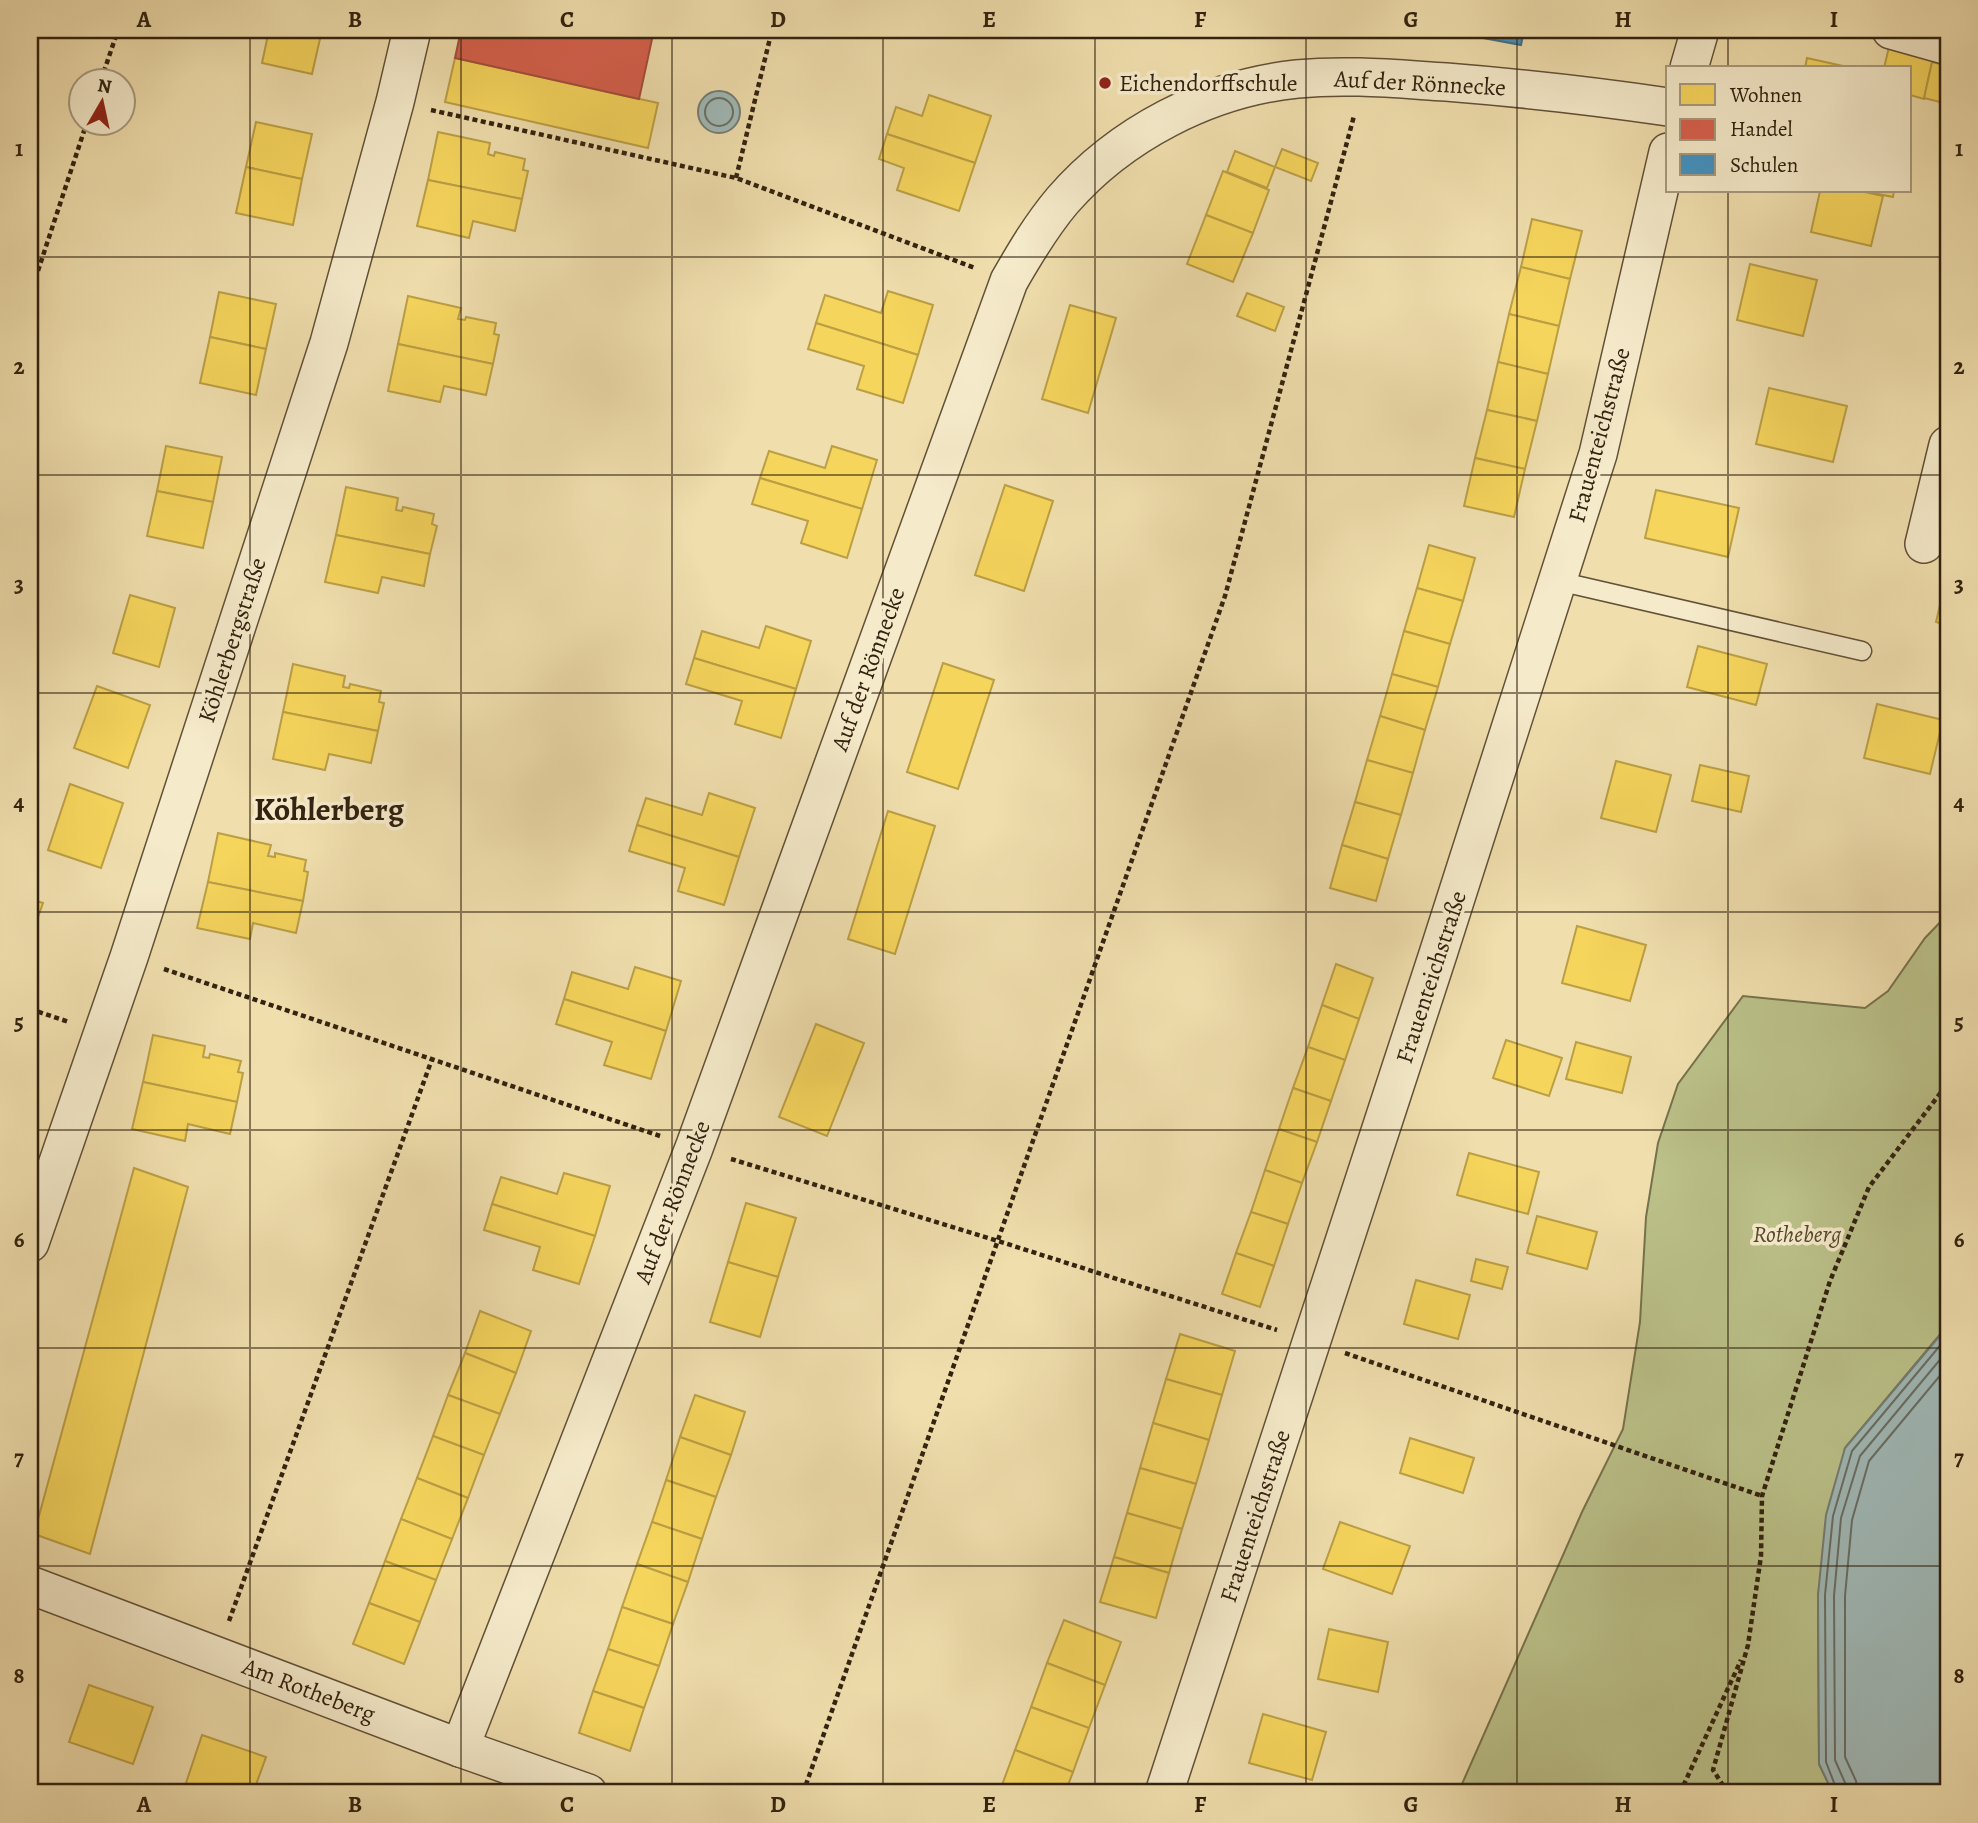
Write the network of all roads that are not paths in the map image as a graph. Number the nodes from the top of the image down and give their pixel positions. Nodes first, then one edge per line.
1 (412, 30) edge
2 (1700, 30) edge
3 (1892, 30) edge
4 (1948, 46) edge
5 (1690, 66) edge
6 (1666, 107) edge
7 (1666, 161) edge
8 (1948, 445) edge
9 (1924, 544) dead end
10 (1558, 581) junction
11 (1862, 651) dead end
12 (30, 1243) edge
13 (30, 1585) edge
14 (460, 1748) junction
15 (588, 1793) edge
16 (1164, 1793) edge

1 - 12 street, Köhlerbergstraße
2 - 5 street
3 - 4 street
6 - 14 street, Auf der Rönnecke
7 - 10 street, Frauenteichstraße
8 - 9 street
10 - 11 lane
10 - 16 street, Frauenteichstraße
13 - 14 street, Am Rotheberg
14 - 15 street, Am Rotheberg

